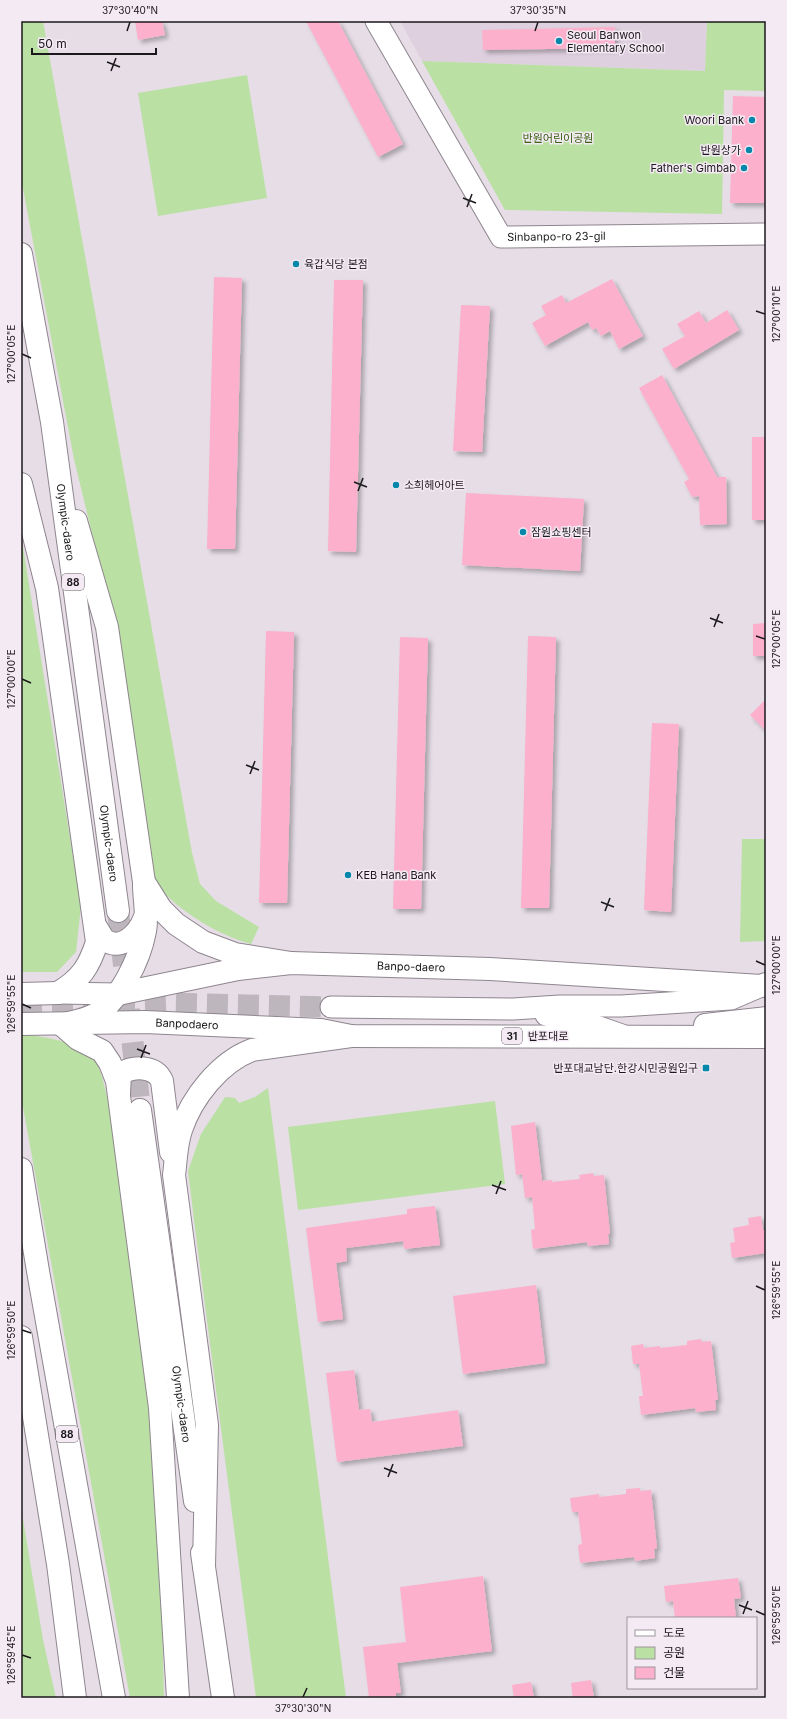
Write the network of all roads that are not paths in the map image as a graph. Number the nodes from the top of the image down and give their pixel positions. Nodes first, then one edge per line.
1 (376, 21) edge
2 (766, 234) edge
3 (21, 254) edge
4 (55, 449) junction
5 (21, 484) edge
6 (144, 882) junction
7 (118, 911) tunnel mouth
8 (146, 916) junction
9 (96, 927) junction
10 (291, 963) junction
11 (764, 986) edge
12 (58, 993) junction
13 (21, 994) edge
14 (118, 994) junction
15 (331, 1007) tunnel mouth
16 (513, 1009) junction
17 (766, 1018) edge
18 (21, 1024) edge
19 (62, 1025) junction
20 (352, 1036) junction
21 (624, 1036) junction
22 (672, 1037) junction
23 (766, 1037) edge
24 (119, 1104) junction
25 (140, 1110) tunnel mouth
26 (21, 1169) edge
27 (174, 1175) junction
28 (38, 1271) junction
29 (21, 1337) edge
30 (58, 1564) junction
31 (204, 1567) junction
32 (75, 1698) edge
33 (114, 1698) edge
34 (178, 1698) edge
35 (223, 1698) edge

1 - 2 street, Sinbanpo-ro 23-gil
3 - 4 main road, Olympic-daero / 88
4 - 6 main road
4 - 7 main road, Olympic-daero / 88
5 - 9 main road
6 - 8 main road
6 - 10 main road
8 - 9 main road
8 - 14 main road
9 - 12 main road
10 - 11 main road, Banpo-daero
10 - 14 main road, Banpo-daero
11 - 16 street
12 - 13 main road
12 - 14 street, Banpo-daero
14 - 19 main road
15 - 16 street
16 - 21 street
17 - 22 main road, 31
18 - 19 main road, Banpodaero / 31
19 - 20 main road, Banpodaero / 31
19 - 24 main road
20 - 21 main road, 반포대로 / 31
20 - 27 main road
21 - 22 main road, 반포대로 / 31
22 - 23 main road, 31
24 - 27 main road
24 - 34 main road
25 - 31 main road, Olympic-daero
26 - 28 main road, 88
27 - 31 main road
28 - 30 main road
28 - 33 main road, 88
29 - 30 main road
30 - 32 main road
31 - 35 main road, Olympic-daero

